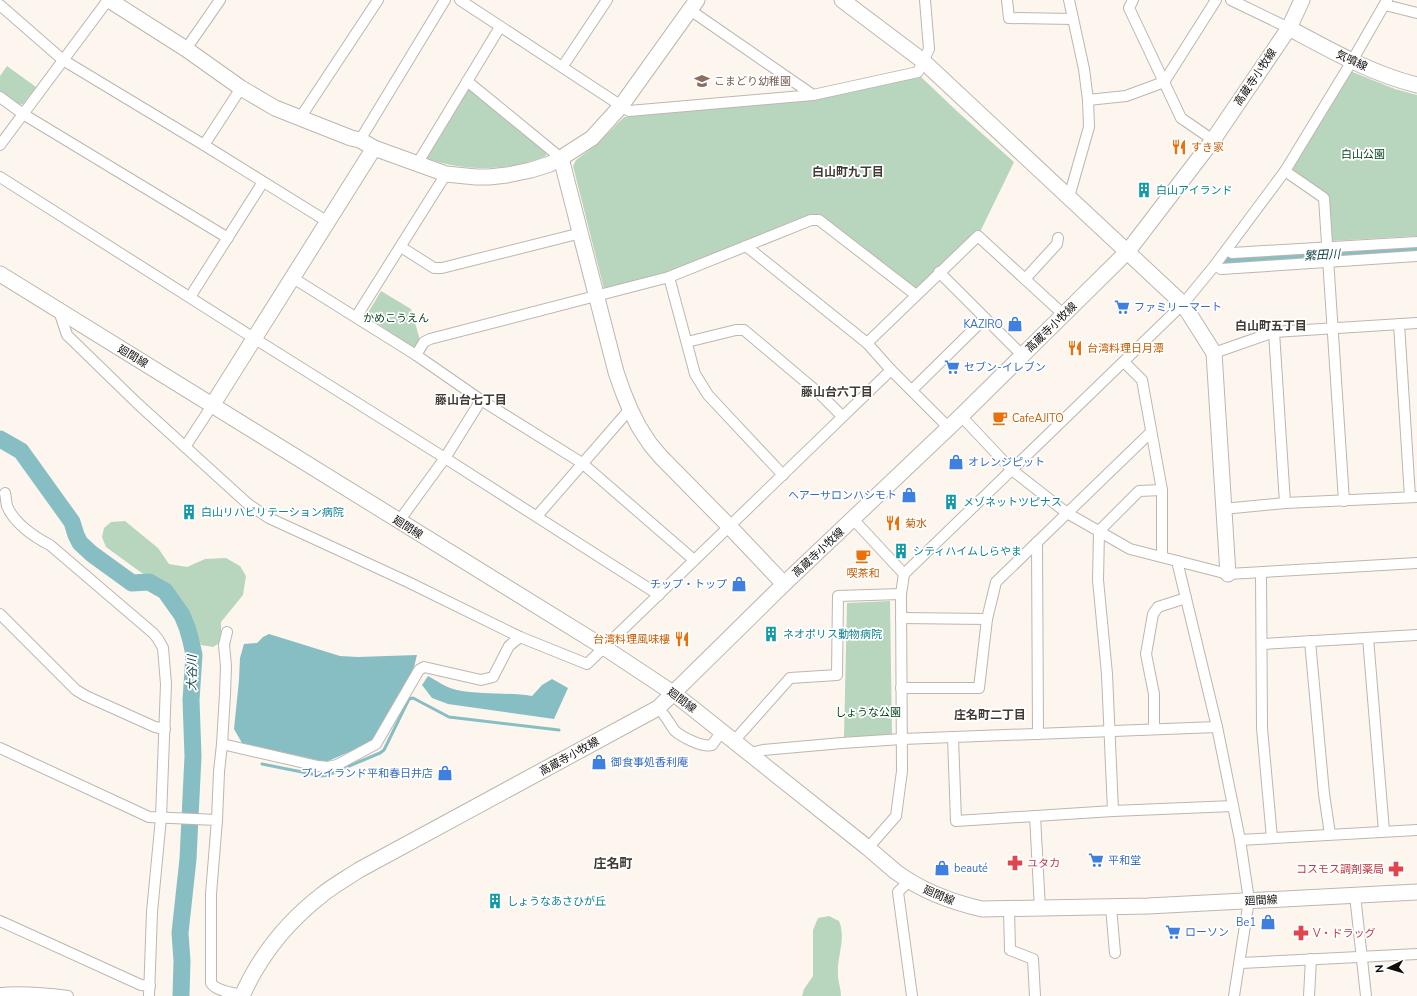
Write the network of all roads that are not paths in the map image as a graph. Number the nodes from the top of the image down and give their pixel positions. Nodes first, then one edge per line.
1 (108, 0) edge
2 (220, 0) edge
3 (378, 0) edge
4 (445, 0) edge
5 (460, 0) edge
6 (842, 0) edge
7 (924, 0) edge
8 (1007, 0) edge
9 (1069, 0) edge
10 (1133, 0) edge
11 (1216, 0) edge
12 (1231, 0) edge
13 (1302, 0) edge
14 (604, 1) edge
15 (1386, 2) edge
16 (0, 5) edge
17 (693, 5) edge
18 (1417, 13) edge
19 (1073, 19) junction
20 (500, 26) junction
21 (1289, 28) junction
22 (186, 49) junction
23 (63, 60) junction
24 (924, 61) junction
25 (1352, 61) junction
26 (563, 66) junction
27 (467, 81) junction
28 (1164, 82) junction
29 (1417, 85) edge
30 (241, 88) junction
31 (813, 95) junction
32 (0, 97) edge
33 (1088, 100) junction
34 (621, 106) junction
35 (23, 114) junction
36 (300, 118) junction
37 (360, 140) junction
38 (1213, 140) junction
39 (204, 145) junction
40 (0, 146) edge
41 (374, 148) junction
42 (561, 158) junction
43 (417, 164) junction
44 (1285, 171) junction
45 (446, 174) junction
46 (0, 177) edge
47 (263, 182) junction
48 (1069, 197) junction
49 (328, 222) junction
50 (581, 233) junction
51 (228, 238) junction
52 (1058, 238) dead end
53 (1417, 242) edge
54 (401, 246) junction
55 (746, 246) junction
56 (1328, 247) junction
57 (1227, 249) junction
58 (1128, 251) junction
59 (1417, 256) edge
60 (1328, 262) junction
61 (1215, 265) junction
62 (939, 272) junction
63 (669, 277) junction
64 (293, 278) junction
65 (2, 279) edge
66 (1025, 279) junction
67 (597, 295) junction
68 (916, 295) junction
69 (190, 297) junction
70 (1183, 304) junction
71 (59, 311) junction
72 (1064, 315) junction
73 (356, 317) junction
74 (985, 318) junction
75 (1417, 323) edge
76 (1399, 324) junction
77 (1333, 328) junction
78 (1274, 332) junction
79 (254, 338) junction
80 (687, 342) junction
81 (867, 343) junction
82 (1214, 353) junction
83 (1022, 355) junction
84 (416, 356) junction
85 (1124, 362) junction
86 (891, 370) junction
87 (912, 390) junction
88 (481, 400) junction
89 (213, 404) junction
90 (630, 409) junction
91 (842, 416) junction
92 (961, 416) junction
93 (948, 428) junction
94 (1151, 432) junction
95 (185, 447) junction
96 (445, 458) junction
97 (582, 463) junction
98 (1012, 470) junction
99 (783, 475) junction
100 (1162, 490) junction
101 (5, 493) dead end
102 (1414, 497) edge
103 (1344, 501) junction
104 (1285, 504) junction
105 (1223, 509) junction
106 (1068, 513) junction
107 (537, 516) junction
108 (853, 519) junction
109 (399, 521) junction
110 (729, 526) junction
111 (1099, 531) junction
112 (1037, 542) junction
113 (1162, 557) junction
114 (694, 560) junction
115 (1177, 561) junction
116 (1417, 563) edge
117 (1261, 572) junction
118 (904, 574) junction
119 (1228, 574) junction
120 (784, 584) junction
121 (901, 594) junction
122 (659, 595) junction
123 (1186, 598) junction
124 (0, 614) edge
125 (901, 618) junction
126 (987, 619) junction
127 (227, 632) dead end
128 (1417, 635) edge
129 (520, 637) junction
130 (1368, 638) junction
131 (1310, 641) junction
132 (1262, 644) junction
133 (605, 648) junction
134 (901, 688) junction
135 (673, 693) junction
136 (664, 715) dead end
137 (1217, 727) junction
138 (165, 729) junction
139 (1154, 729) junction
140 (1109, 730) junction
141 (722, 731) junction
142 (1038, 734) junction
143 (953, 737) junction
144 (902, 739) junction
145 (734, 741) junction
146 (222, 744) junction
147 (0, 748) edge
148 (750, 753) junction
149 (1233, 806) junction
150 (1113, 811) junction
151 (1035, 816) junction
152 (161, 818) junction
153 (218, 820) junction
154 (1417, 830) edge
155 (1384, 831) junction
156 (1330, 834) junction
157 (1272, 838) junction
158 (1240, 840) junction
159 (868, 848) junction
160 (909, 882) junction
161 (1417, 892) edge
162 (1355, 895) junction
163 (1249, 900) junction
164 (1111, 907) junction
165 (1009, 909) junction
166 (1040, 909) junction
167 (0, 921) edge
168 (1115, 953) dead end
169 (1417, 954) edge
170 (1362, 957) junction
171 (1311, 959) junction
172 (1241, 963) junction
173 (150, 991) edge
174 (0, 994) edge
175 (245, 995) edge
176 (68, 996) edge
177 (912, 996) edge
178 (1035, 996) edge
179 (1234, 996) edge
180 (1308, 996) edge
181 (1366, 996) edge

1 - 22 street
1 - 23 street
2 - 22 street
3 - 36 street
4 - 37 street
5 - 20 street
6 - 24 street
7 - 24 street
8 - 19 street
9 - 19 street
10 - 28 street
11 - 28 street
12 - 21 street
13 - 21 street, 高蔵寺小牧線
14 - 26 street
15 - 18 street
15 - 25 street
16 - 23 street
17 - 31 street
17 - 34 street
19 - 33 street
20 - 26 street
20 - 27 street
21 - 25 street, 気噴線
21 - 38 street, 高蔵寺小牧線
22 - 30 street
23 - 35 street
23 - 39 street
24 - 31 street
24 - 48 street
25 - 29 street, 気噴線
25 - 44 street
26 - 34 street
27 - 42 street
27 - 43 street
28 - 33 street
28 - 38 street
30 - 36 street
30 - 39 street
31 - 34 street
32 - 35 street
33 - 48 street
34 - 42 street
35 - 40 street
35 - 51 street
36 - 37 street
37 - 41 street
38 - 58 street, 高蔵寺小牧線
39 - 47 street
41 - 43 street
41 - 49 street
42 - 45 street
42 - 50 street
43 - 45 street
44 - 56 street
44 - 57 street
45 - 54 street
46 - 69 street
47 - 49 street
47 - 51 street
48 - 58 street
49 - 64 street
50 - 54 street
50 - 67 street
51 - 69 street
52 - 66 street
53 - 56 street
54 - 73 street
55 - 63 street
55 - 68 street
55 - 81 street
56 - 57 street
56 - 60 street
57 - 61 street
58 - 70 street
58 - 72 street, 高蔵寺小牧線
59 - 60 street
60 - 61 street
60 - 77 street
61 - 70 street
62 - 66 street
62 - 68 street
62 - 74 street
63 - 67 street
63 - 80 street
64 - 73 street
64 - 79 street
65 - 71 street, 廻間線
66 - 72 street
67 - 84 street
67 - 90 street
68 - 81 street
69 - 79 street
70 - 82 street
70 - 85 street
71 - 89 street, 廻間線
71 - 95 street
72 - 83 street, 高蔵寺小牧線
73 - 84 street
74 - 83 street
74 - 87 street
75 - 76 street
76 - 77 street
76 - 102 street
77 - 78 street
77 - 103 street
78 - 82 street
78 - 104 street
79 - 89 street
79 - 96 street
80 - 91 street
80 - 99 street
81 - 86 street
82 - 105 street
83 - 92 street, 高蔵寺小牧線
84 - 88 street
85 - 94 street
85 - 98 street
86 - 87 street
86 - 91 street
87 - 93 street
88 - 96 street
88 - 97 street
89 - 95 street
89 - 109 street, 廻間線
90 - 97 street
90 - 110 street
91 - 99 street
92 - 93 street, 高蔵寺小牧線
92 - 98 street
93 - 108 street, 高蔵寺小牧線
94 - 100 street
94 - 106 street
95 - 129 street
96 - 107 street
96 - 109 street
97 - 107 street
97 - 114 street
98 - 106 street
98 - 118 street
99 - 110 street
100 - 111 street
100 - 113 street
101 - 138 street
102 - 103 street
103 - 104 street
104 - 105 street
105 - 119 street
106 - 111 street
106 - 112 street
107 - 122 street
108 - 118 street
108 - 120 street, 高蔵寺小牧線
109 - 133 street, 廻間線
110 - 114 street
110 - 120 street
111 - 113 street
111 - 140 street
112 - 126 street
112 - 142 street
113 - 115 street
114 - 122 street
115 - 119 street
115 - 123 street
116 - 117 street
117 - 119 street
117 - 132 street
118 - 121 street
120 - 135 street, 高蔵寺小牧線
121 - 125 street
121 - 145 street
122 - 133 street
123 - 137 street
123 - 139 street
124 - 138 street
125 - 126 street
125 - 134 street
126 - 134 street
127 - 146 street
128 - 130 street
129 - 133 street
129 - 146 street
130 - 131 street
130 - 155 street
131 - 132 street
131 - 156 street
132 - 157 street
133 - 135 street, 廻間線
134 - 144 street
135 - 141 street, 廻間線
135 - 175 street, 高蔵寺小牧線
136 - 141 street
137 - 139 street
137 - 149 street
138 - 152 street
139 - 140 street
140 - 142 street
140 - 150 street
141 - 145 street, 廻間線
142 - 143 street
143 - 144 street
143 - 151 street
144 - 148 street
144 - 159 street
145 - 148 street, 廻間線
146 - 153 street
147 - 152 street
148 - 159 street, 廻間線
149 - 150 street
149 - 158 street
150 - 151 street
151 - 166 street
152 - 153 street
152 - 173 street
153 - 175 street
154 - 155 street
155 - 156 street
156 - 157 street
157 - 158 street
158 - 163 street
159 - 160 street, 廻間線
160 - 165 street, 廻間線
160 - 177 street
161 - 162 street, 廻間線
162 - 163 street, 廻間線
162 - 170 street
163 - 164 street, 廻間線
163 - 172 street
164 - 166 street, 廻間線
164 - 168 street
165 - 166 street, 廻間線
165 - 178 street
167 - 173 street
169 - 170 street
170 - 171 street
170 - 181 street
171 - 172 street
171 - 180 street
172 - 179 street
174 - 176 street

